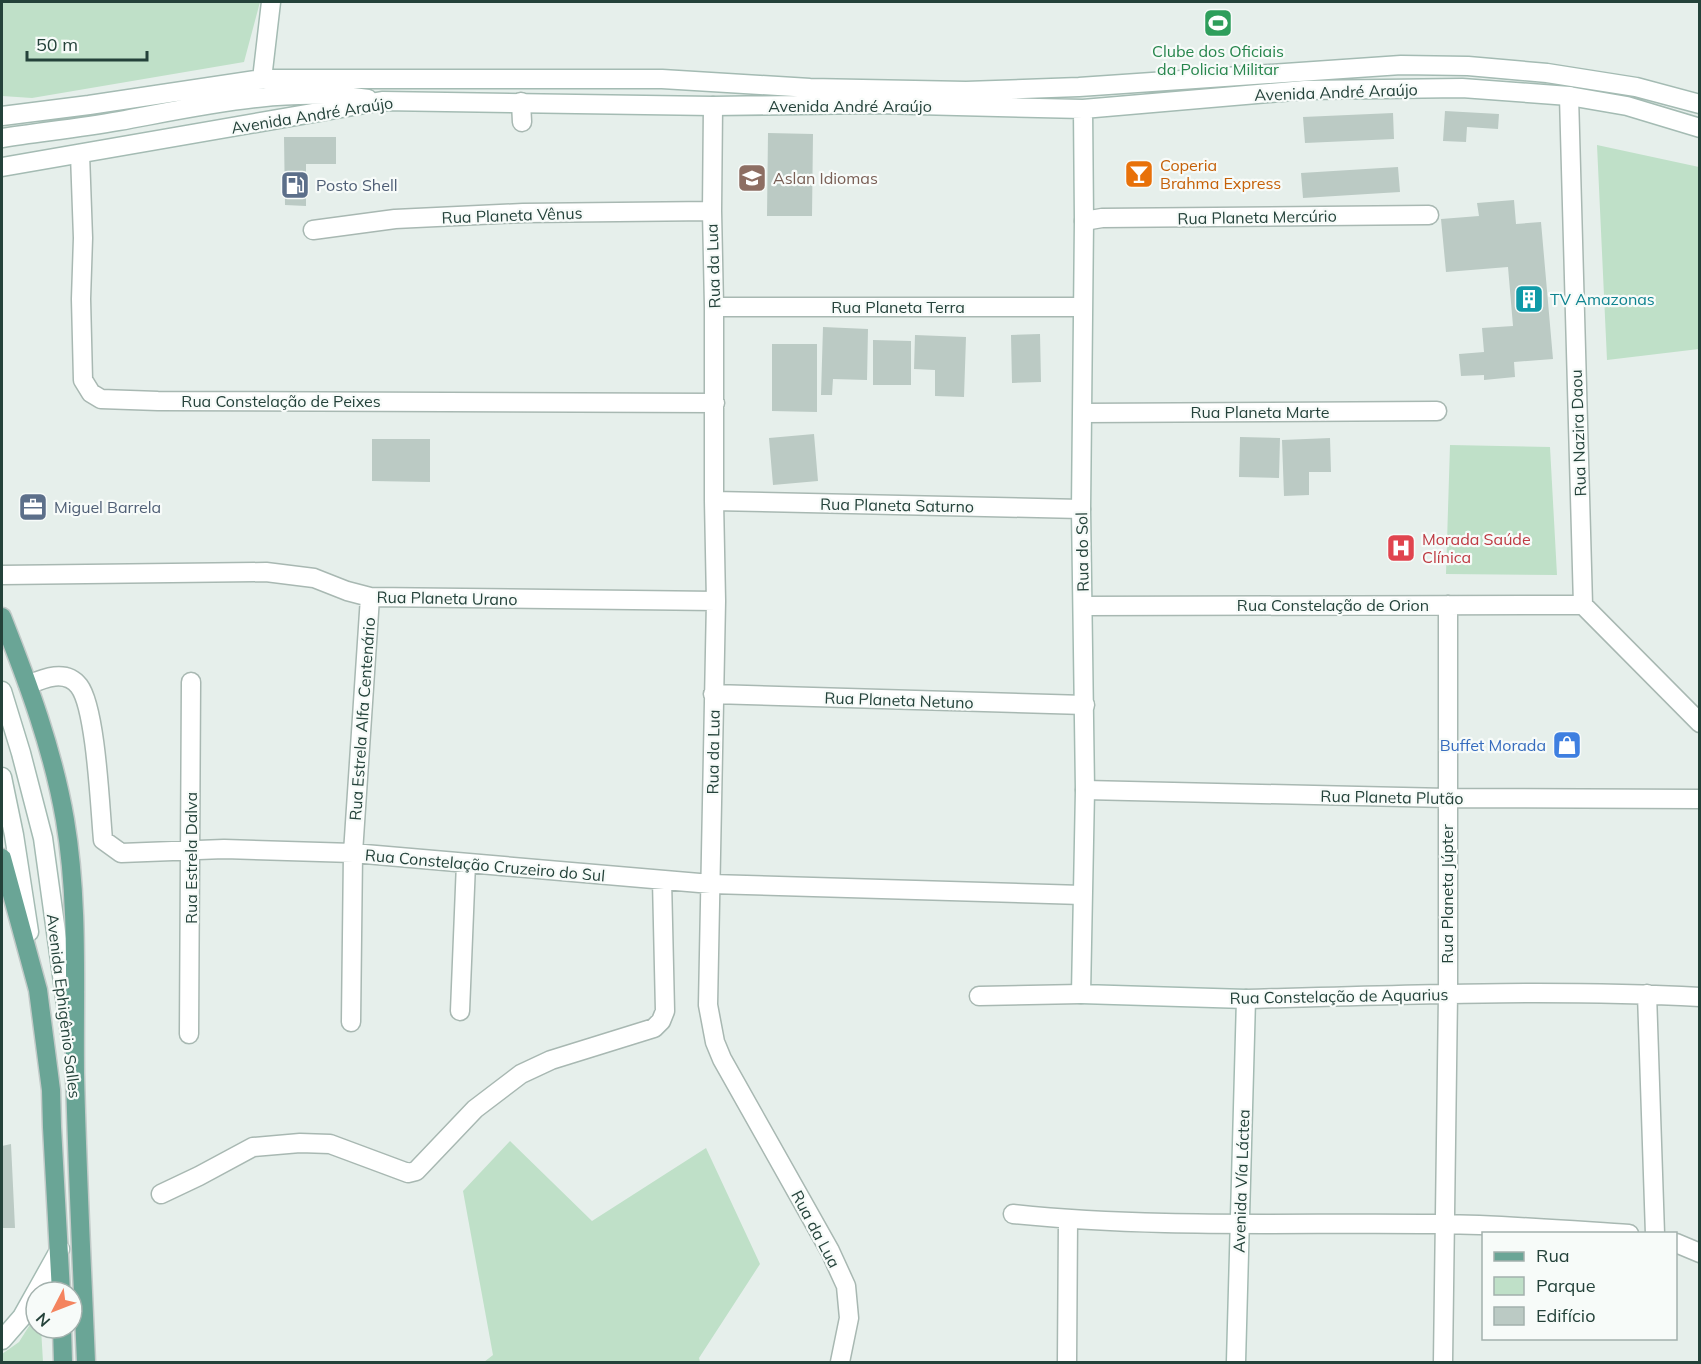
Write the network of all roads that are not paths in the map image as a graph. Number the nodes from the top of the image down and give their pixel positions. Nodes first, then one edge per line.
1 (271, 2) edge
2 (262, 79) junction
3 (1569, 96) junction
4 (382, 101) junction
5 (521, 102) junction
6 (1700, 104) edge
7 (713, 106) junction
8 (1083, 109) junction
9 (2, 116) edge
10 (522, 122) dead end
11 (1700, 128) edge
12 (2, 138) edge
13 (80, 154) junction
14 (6, 164) edge
15 (712, 211) junction
16 (1430, 214) dead end
17 (1084, 221) junction
18 (313, 230) dead end
19 (714, 307) junction
20 (1082, 307) junction
21 (715, 402) junction
22 (1437, 411) dead end
23 (1083, 413) junction
24 (714, 501) junction
25 (1081, 509) junction
26 (2, 575) edge
27 (369, 597) junction
28 (716, 601) junction
29 (1448, 605) junction
30 (1582, 605) junction
31 (1083, 606) junction
32 (2, 617) edge
33 (191, 682) dead end
34 (28, 685) junction
35 (2, 691) edge
36 (713, 694) junction
37 (1085, 705) junction
38 (1700, 723) edge
39 (2, 777) edge
40 (1085, 790) junction
41 (1447, 798) junction
42 (1700, 799) edge
43 (191, 851) junction
44 (353, 853) junction
45 (2, 858) edge
46 (466, 862) junction
47 (662, 880) junction
48 (711, 884) junction
49 (1082, 895) junction
50 (38, 990) junction
51 (1081, 994) junction
52 (1448, 994) junction
53 (1647, 994) junction
54 (979, 996) dead end
55 (1700, 997) edge
56 (1246, 999) junction
57 (460, 1011) dead end
58 (351, 1022) dead end
59 (189, 1034) dead end
60 (75, 1073) junction
61 (161, 1194) dead end
62 (1012, 1214) dead end
63 (1068, 1220) junction
64 (1444, 1224) junction
65 (1239, 1225) junction
66 (1608, 1232) edge
67 (1655, 1232) edge
68 (1677, 1243) edge
69 (60, 1249) junction
70 (1700, 1253) edge
71 (43, 1280) edge
72 (61, 1280) edge
73 (24, 1313) edge
74 (2, 1340) edge
75 (62, 1340) edge
76 (63, 1362) edge
77 (86, 1362) edge
78 (840, 1362) edge
79 (1067, 1362) edge
80 (1236, 1362) edge
81 (1443, 1362) edge

1 - 2 street
2 - 6 street, Avenida André Araújo
2 - 9 street, Avenida André Araújo
3 - 8 street, Avenida André Araújo
3 - 11 street, Avenida André Araújo
3 - 30 street, Rua Nazira Daou
4 - 5 street, Avenida André Araújo
4 - 12 street
4 - 13 street, Avenida André Araújo
5 - 7 street, Avenida André Araújo
5 - 10 street
7 - 8 street, Avenida André Araújo
7 - 15 street, Rua da Lua
8 - 17 street, Rua do Sol
13 - 14 street, Avenida André Araújo
13 - 21 street, Rua Constelação de Peixes
15 - 18 street, Rua Planeta Vênus
15 - 19 street, Rua da Lua
16 - 17 street, Rua Planeta Mercúrio
17 - 20 street, Rua do Sol
19 - 20 street, Rua Planeta Terra
19 - 21 street, Rua da Lua
20 - 23 street, Rua do Sol
21 - 24 street, Rua da Lua
22 - 23 street, Rua Planeta Marte
23 - 25 street, Rua do Sol
24 - 25 street, Rua Planeta Saturno
24 - 28 street, Rua da Lua
25 - 31 street, Rua do Sol
26 - 27 street, Rua Planeta Urano
27 - 28 street, Rua Planeta Urano
27 - 44 street, Rua Estrela Alfa Centenário
28 - 36 street, Rua da Lua
29 - 30 street, Rua Constelação de Orion
29 - 31 street, Rua Constelação de Orion
29 - 41 street, Rua Planeta Júpter
30 - 38 street
31 - 37 street, Rua do Sol
32 - 34 main road
33 - 43 street, Rua Estrela Dalva
34 - 43 street, Rua Constelação Cruzeiro do Sul
34 - 60 main road
35 - 60 street, Avenida Ephigênio Salles
36 - 37 street, Rua Planeta Netuno
36 - 48 street, Rua da Lua
37 - 40 street, Rua do Sol
39 - 50 street, Avenida Ephigênio Salles
40 - 41 street, Rua Planeta Plutão
40 - 49 street, Rua do Sol
41 - 42 street, Rua Planeta Plutão
41 - 52 street, Rua Planeta Júpter
43 - 44 street, Rua Constelação Cruzeiro do Sul
43 - 59 street, Rua Estrela Dalva
44 - 46 street, Rua Constelação Cruzeiro do Sul
44 - 58 street, Rua Estrela Alfa Centenário
45 - 50 main road, Avenida Ephigênio Salles
46 - 47 street, Rua Constelação Cruzeiro do Sul
46 - 57 street
47 - 48 street, Rua Constelação Cruzeiro do Sul
47 - 61 street
48 - 49 street, Rua Constelação Cruzeiro do Sul
48 - 78 street, Rua da Lua
49 - 51 street, Rua do Sol
50 - 69 main road, Avenida Ephigênio Salles
51 - 54 street, Rua Constelação de Aquarius
51 - 56 street, Rua Constelação de Aquarius
52 - 53 street, Rua Constelação de Aquarius
52 - 56 street, Rua Constelação de Aquarius
52 - 64 street, Rua Planeta Júpter
53 - 55 street, Rua Constelação de Aquarius
53 - 67 street
56 - 65 street, Avenida Vía Láctea
60 - 77 main road, Avenida Ephigênio Salles
62 - 63 street
63 - 65 street
63 - 79 street
64 - 65 street
64 - 66 street
64 - 81 street, Rua Planeta Júpter
65 - 80 street, Avenida Vía Láctea
68 - 70 street
69 - 71 street
69 - 72 main road, Avenida Ephigênio Salles
73 - 74 street
75 - 76 main road

